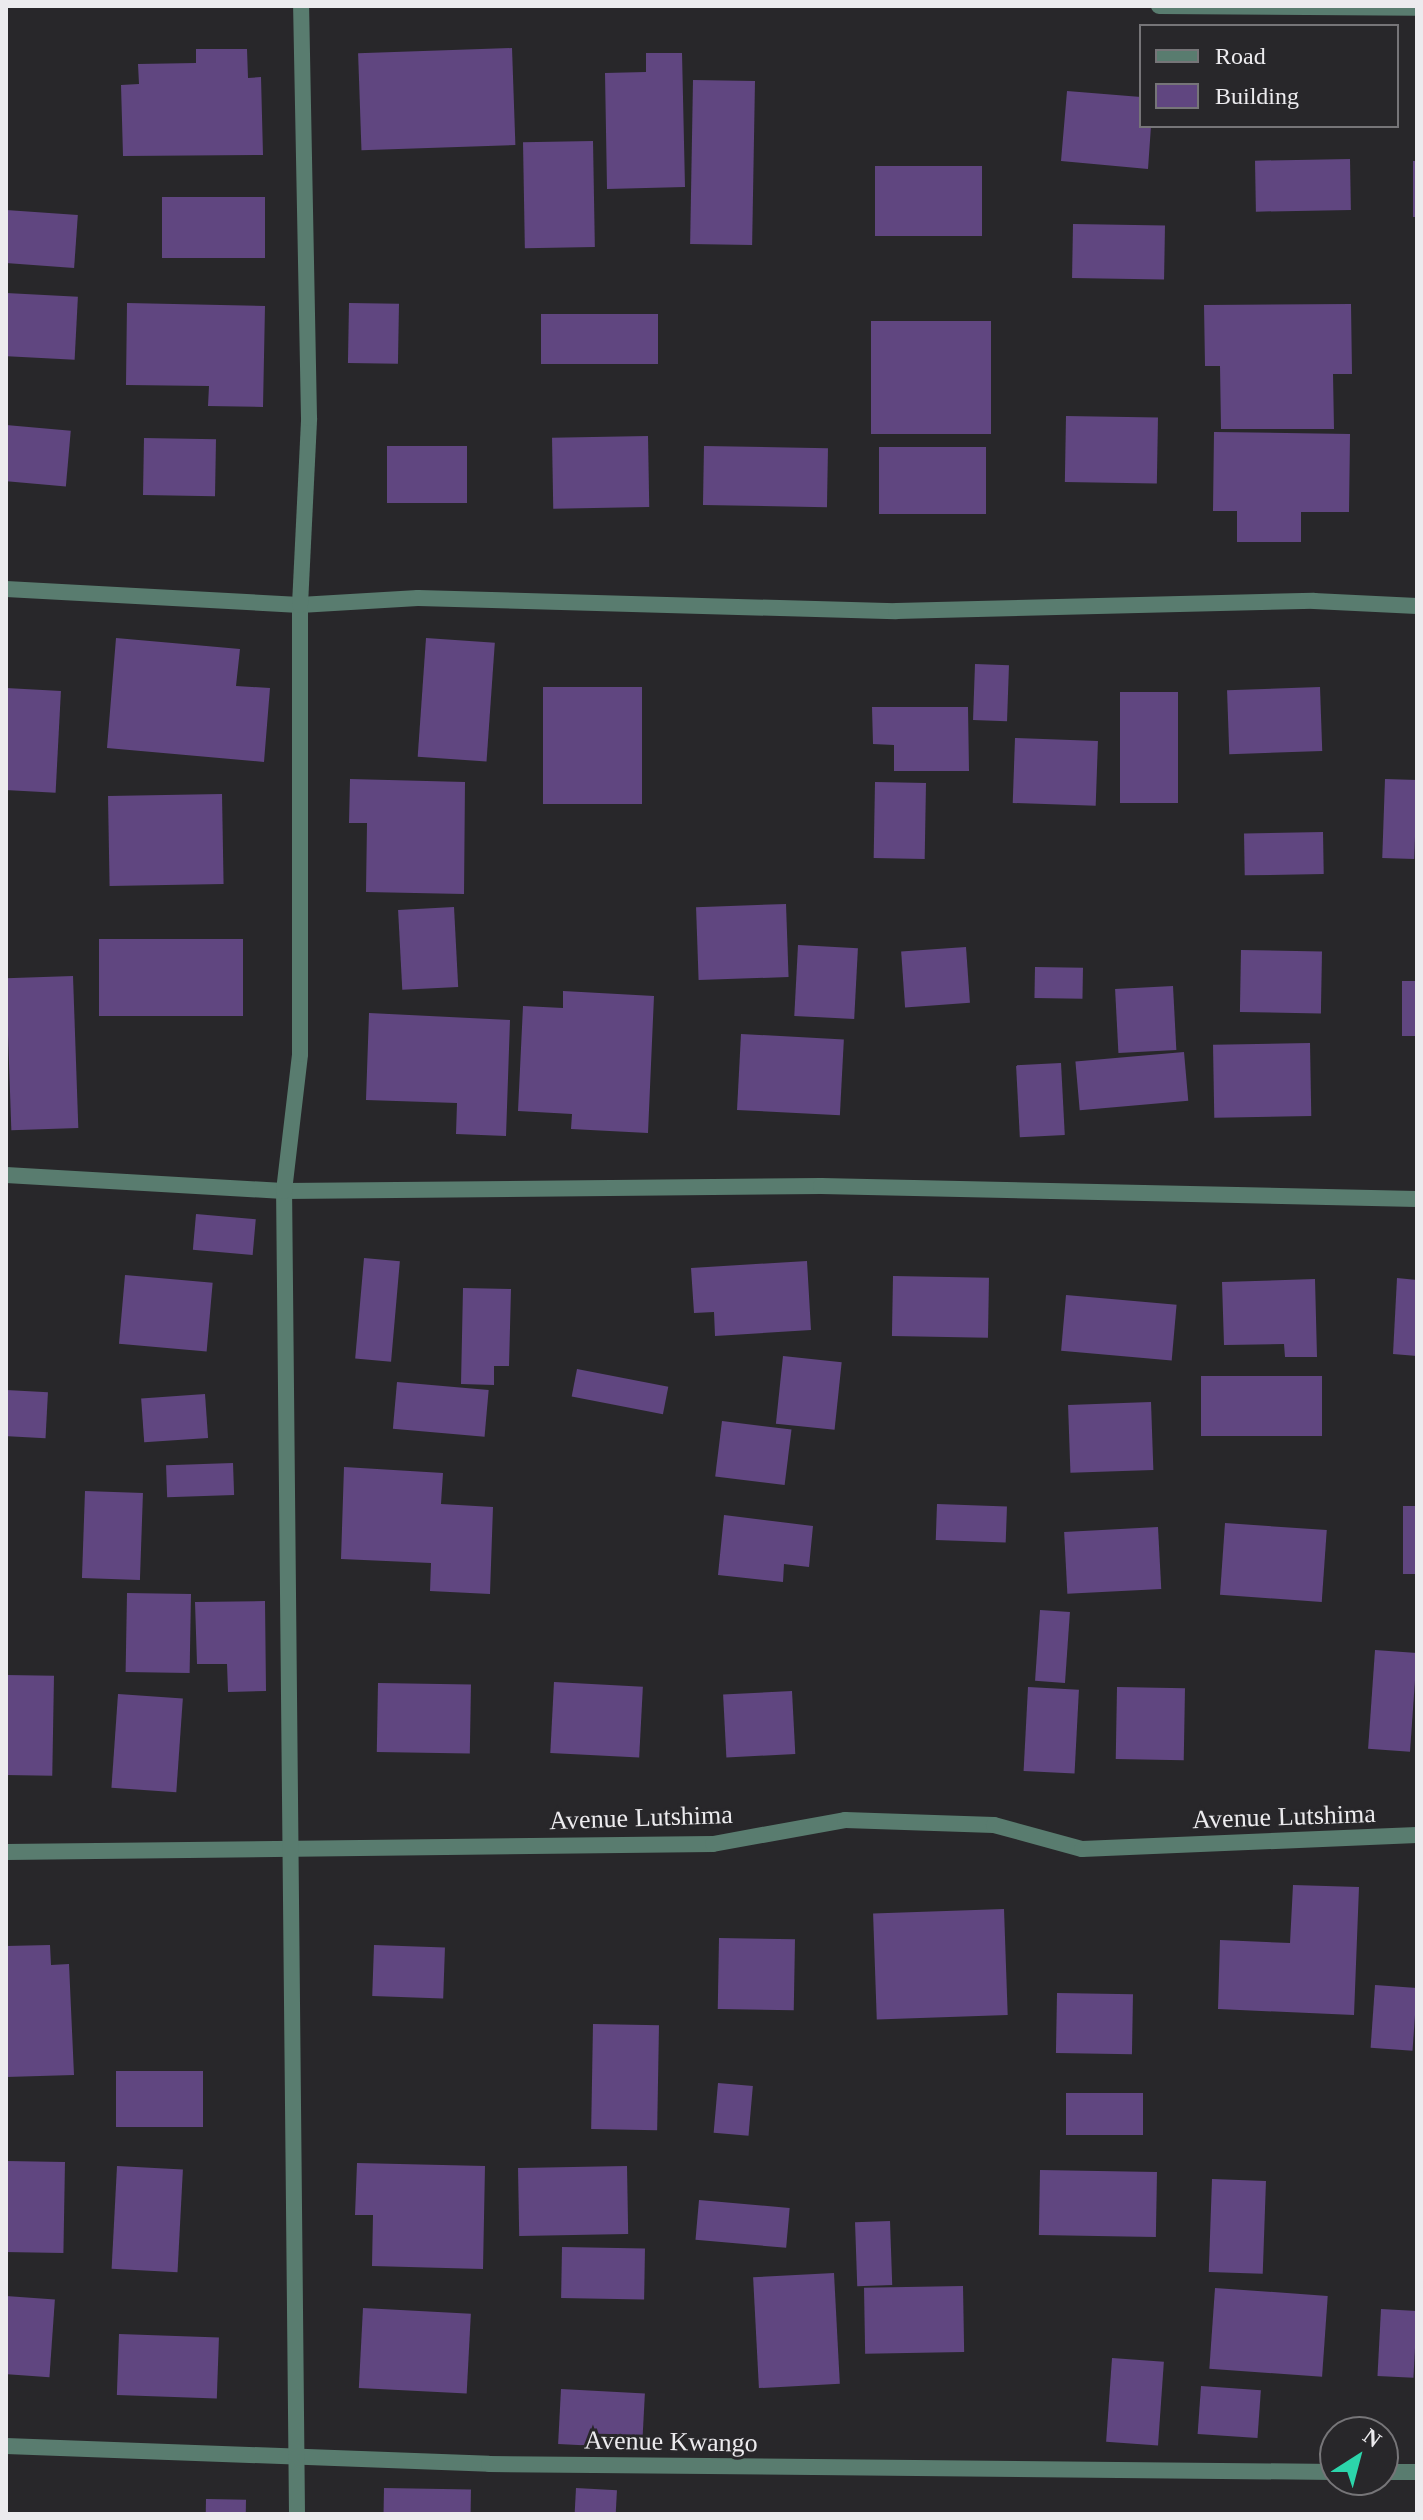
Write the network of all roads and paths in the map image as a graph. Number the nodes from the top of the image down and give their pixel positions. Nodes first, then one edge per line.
1 (301, 6) edge
2 (1159, 6) edge
3 (1417, 8) edge
4 (6, 589) edge
5 (300, 605) junction
6 (1417, 606) edge
7 (6, 1175) edge
8 (284, 1191) junction
9 (1417, 1199) edge
10 (1417, 1835) edge
11 (288, 1846) junction
12 (6, 1852) edge
13 (6, 2446) edge
14 (300, 2456) junction
15 (1319, 2472) edge
16 (297, 2514) edge

1 - 5 street
2 - 3 street
4 - 5 street
5 - 6 street
5 - 8 street
7 - 8 street
8 - 9 street
8 - 11 street
10 - 11 street, Avenue Lutshima
11 - 12 street, Avenue Lutshima
11 - 14 street
13 - 14 street, Avenue Kwango
14 - 15 street, Avenue Kwango
14 - 16 street

